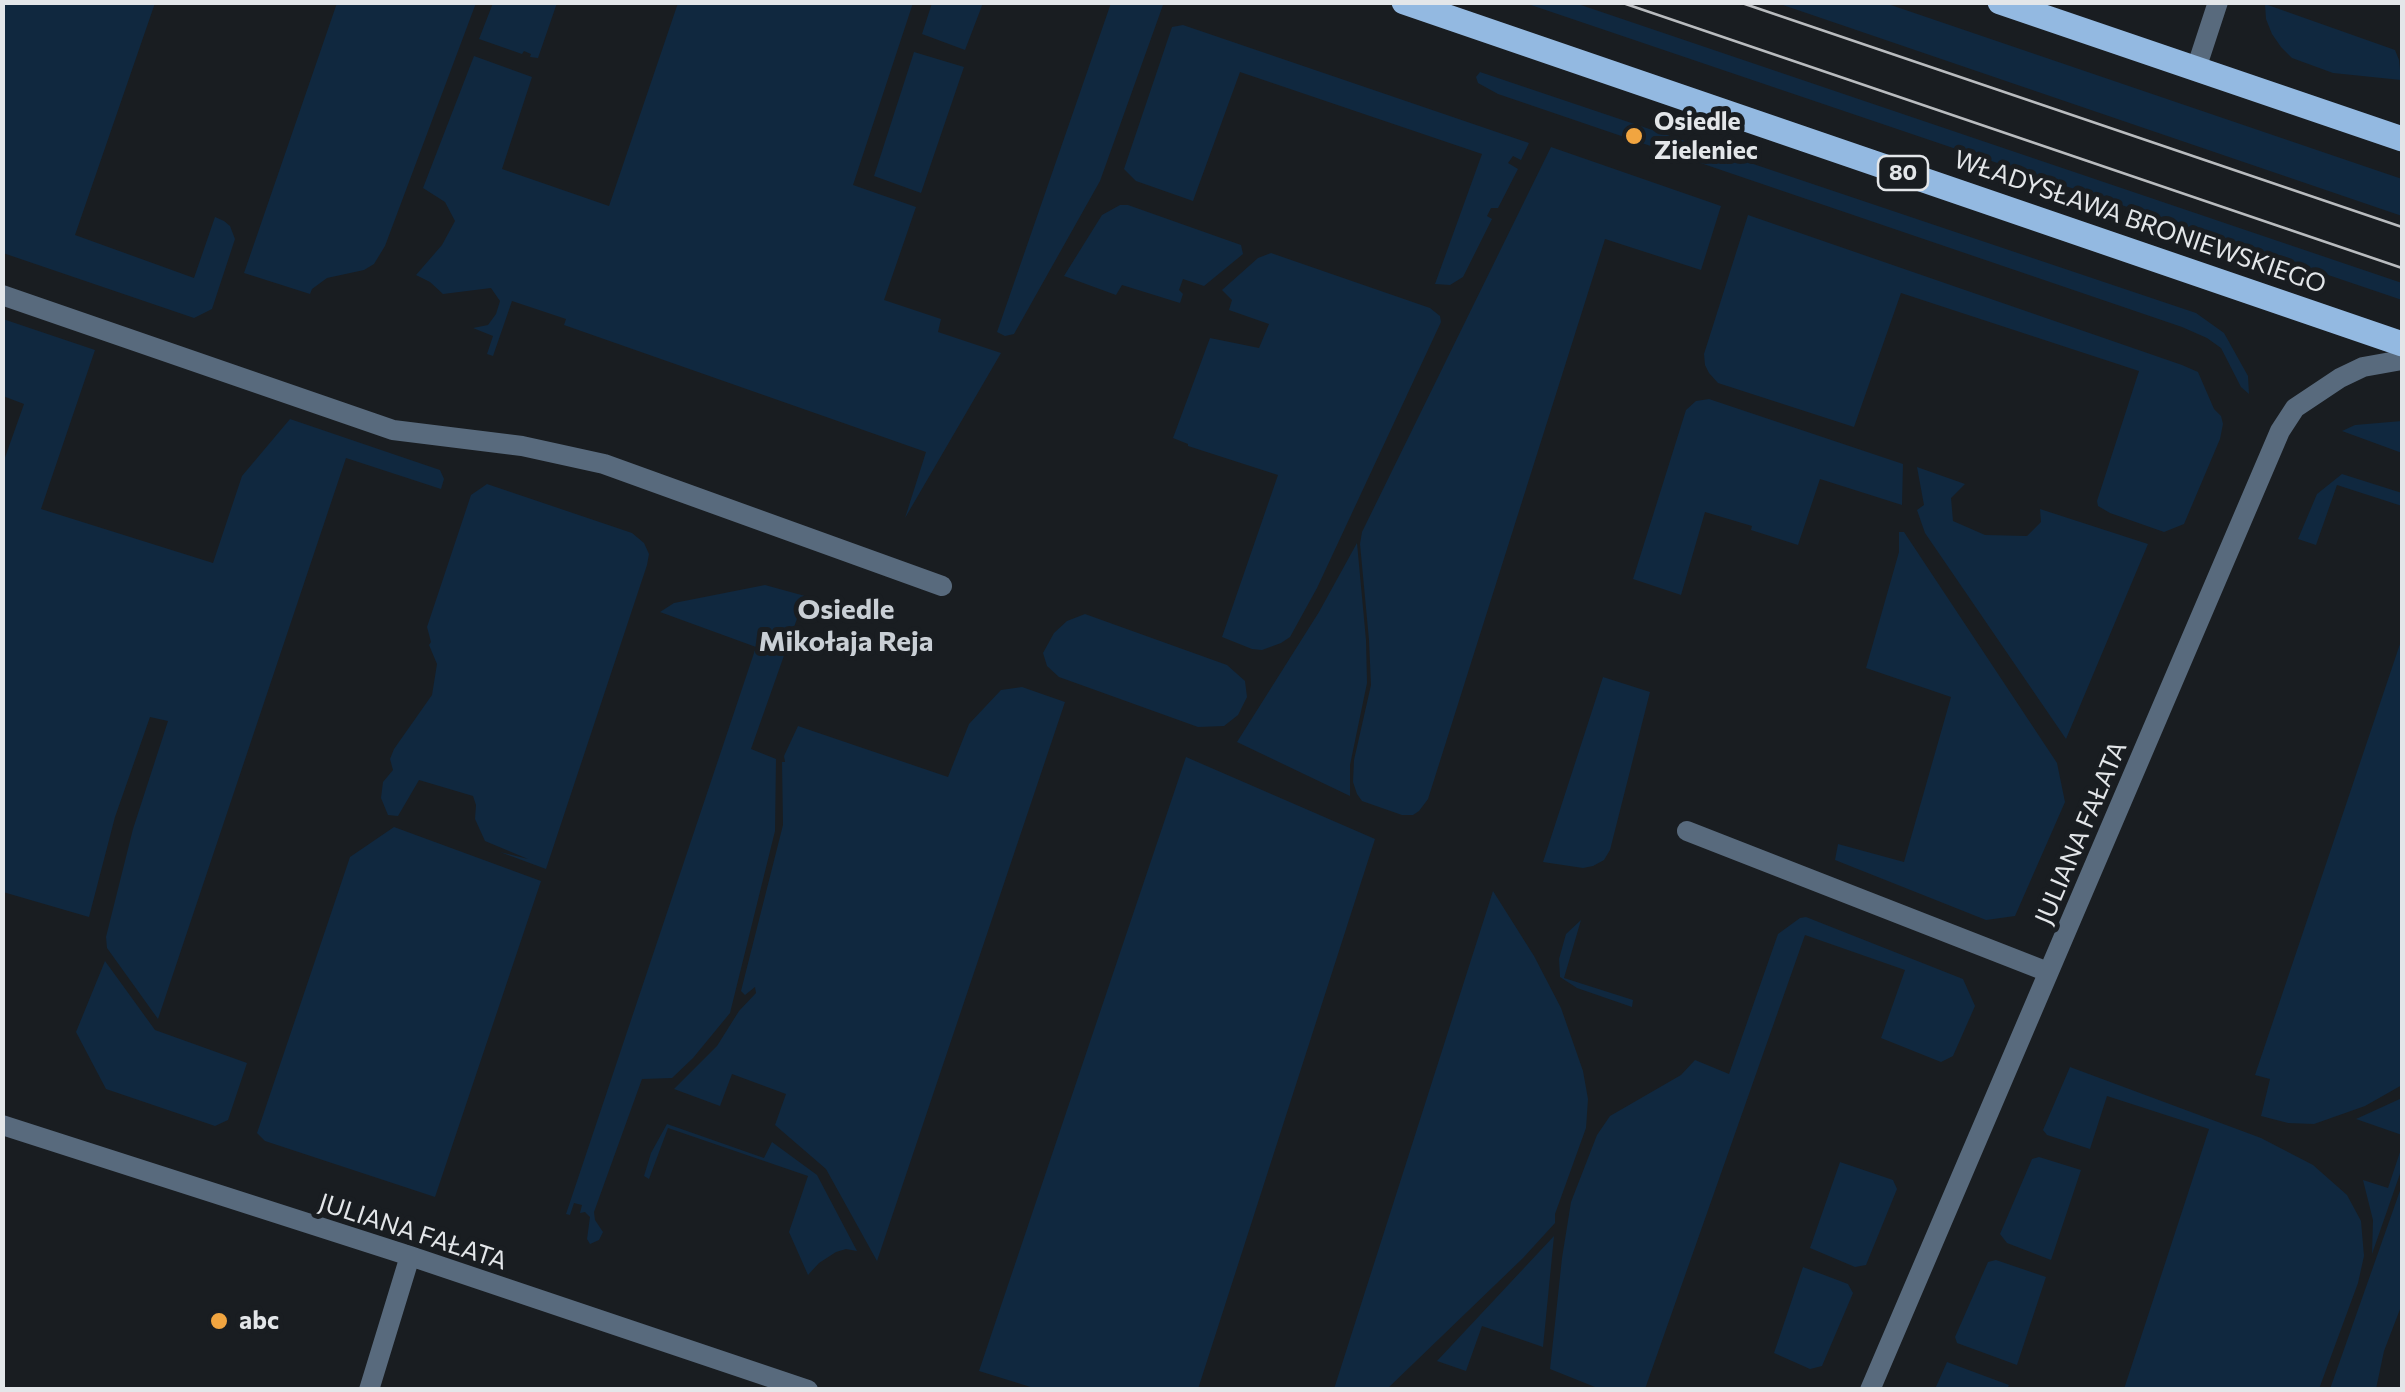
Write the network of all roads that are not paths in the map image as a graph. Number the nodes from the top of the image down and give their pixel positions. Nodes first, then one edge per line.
1 (1404, 2) edge
2 (2000, 2) edge
3 (2218, 2) edge
4 (2196, 68) junction
5 (2402, 139) edge
6 (2, 294) edge
7 (2402, 344) edge
8 (2402, 360) edge
9 (942, 586) dead end
10 (1687, 831) dead end
11 (2048, 972) junction
12 (2, 1125) edge
13 (410, 1256) junction
14 (369, 1390) edge
15 (808, 1390) edge
16 (1870, 1390) edge

1 - 7 main road, WŁADYSŁAWA BRONIEWSKIEGO / 80
2 - 4 main road
3 - 4 street
4 - 5 main road
6 - 9 street
8 - 11 street, JULIANA FAŁATA
10 - 11 street
11 - 16 street, JULIANA FAŁATA
12 - 13 street, JULIANA FAŁATA
13 - 14 street
13 - 15 street, JULIANA FAŁATA

